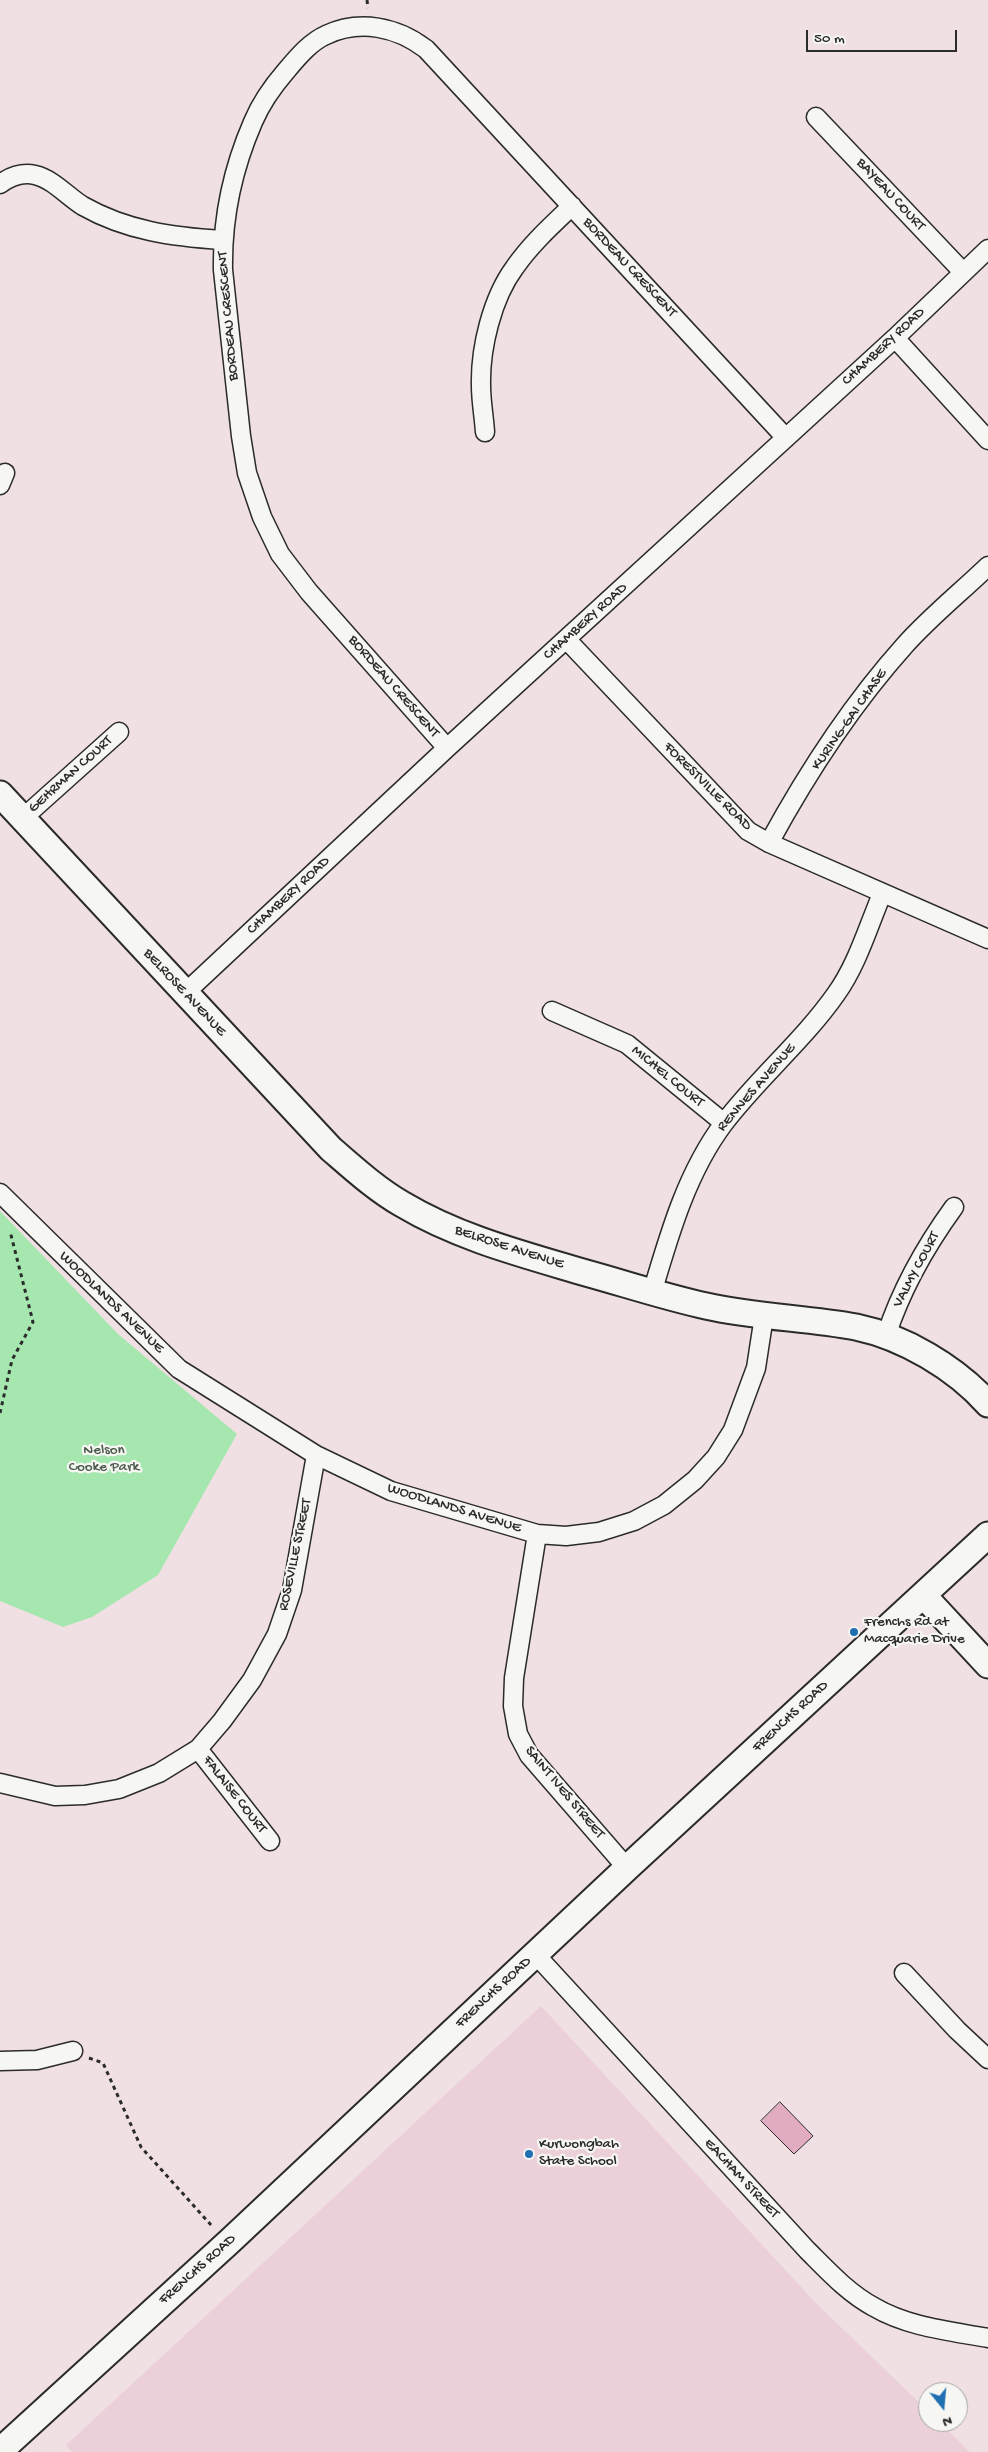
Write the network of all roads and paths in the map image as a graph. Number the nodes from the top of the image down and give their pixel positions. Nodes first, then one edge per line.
1 (816, 117) dead end
2 (0, 184) edge
3 (572, 206) junction
4 (222, 240) junction
5 (988, 249) edge
6 (963, 272) junction
7 (895, 338) junction
8 (485, 432) dead end
9 (786, 438) junction
10 (988, 440) edge
11 (988, 566) edge
12 (567, 640) junction
13 (119, 732) dead end
14 (447, 748) junction
15 (0, 794) edge
16 (23, 818) junction
17 (769, 843) junction
18 (882, 894) junction
19 (988, 939) edge
20 (184, 994) junction
21 (552, 1011) dead end
22 (724, 1123) junction
23 (0, 1193) edge
24 (954, 1207) dead end
25 (15, 1209) junction
26 (652, 1293) junction
27 (764, 1316) junction
28 (886, 1336) junction
29 (988, 1404) edge
30 (0, 1413) edge
31 (316, 1455) junction
32 (538, 1534) junction
33 (988, 1534) edge
34 (923, 1595) junction
35 (988, 1665) edge
36 (198, 1749) junction
37 (0, 1783) edge
38 (270, 1841) dead end
39 (627, 1868) junction
40 (536, 1955) junction
41 (904, 1973) dead end
42 (73, 2051) joint
43 (988, 2059) edge
44 (0, 2061) edge
45 (211, 2225) dead end
46 (988, 2338) edge
47 (0, 2451) edge

1 - 6 street, BAYEAU COURT
2 - 4 street
3 - 4 street, BORDEAU CRESCENT
3 - 8 street
3 - 9 street, BORDEAU CRESCENT
4 - 14 street, BORDEAU CRESCENT
5 - 6 street, CHAMBERY ROAD
6 - 7 street, CHAMBERY ROAD
7 - 9 street, CHAMBERY ROAD
7 - 10 street
9 - 12 street, CHAMBERY ROAD
11 - 17 street, KURING-GAI CHASE
12 - 14 street, CHAMBERY ROAD
12 - 17 street, FORESTVILLE ROAD
13 - 16 street, GEHRMAN COURT
14 - 20 street, CHAMBERY ROAD
15 - 16 street, BELROSE AVENUE
16 - 20 street, BELROSE AVENUE
17 - 18 street, FORESTVILLE ROAD
18 - 19 street, FORESTVILLE ROAD
18 - 22 street, RENNES AVENUE
20 - 26 street, BELROSE AVENUE
21 - 22 street, MICHEL COURT
22 - 26 street, RENNES AVENUE
23 - 25 street, WOODLANDS AVENUE
24 - 28 street, VALMY COURT
25 - 30 path
25 - 31 street, WOODLANDS AVENUE
26 - 27 street, BELROSE AVENUE
27 - 28 street, BELROSE AVENUE
27 - 32 street, WOODLANDS AVENUE
28 - 29 street, BELROSE AVENUE
31 - 32 street, WOODLANDS AVENUE
31 - 36 street, ROSEVILLE STREET
32 - 39 street, SAINT IVES STREET
33 - 34 street, FRENCHS ROAD
34 - 35 street
34 - 39 street, FRENCHS ROAD
36 - 37 street, ROSEVILLE STREET
36 - 38 street, FALAISE COURT
39 - 40 street, FRENCHS ROAD
40 - 46 street, EACHAM STREET
40 - 47 street, FRENCHS ROAD
41 - 43 street
42 - 44 street
42 - 45 path

